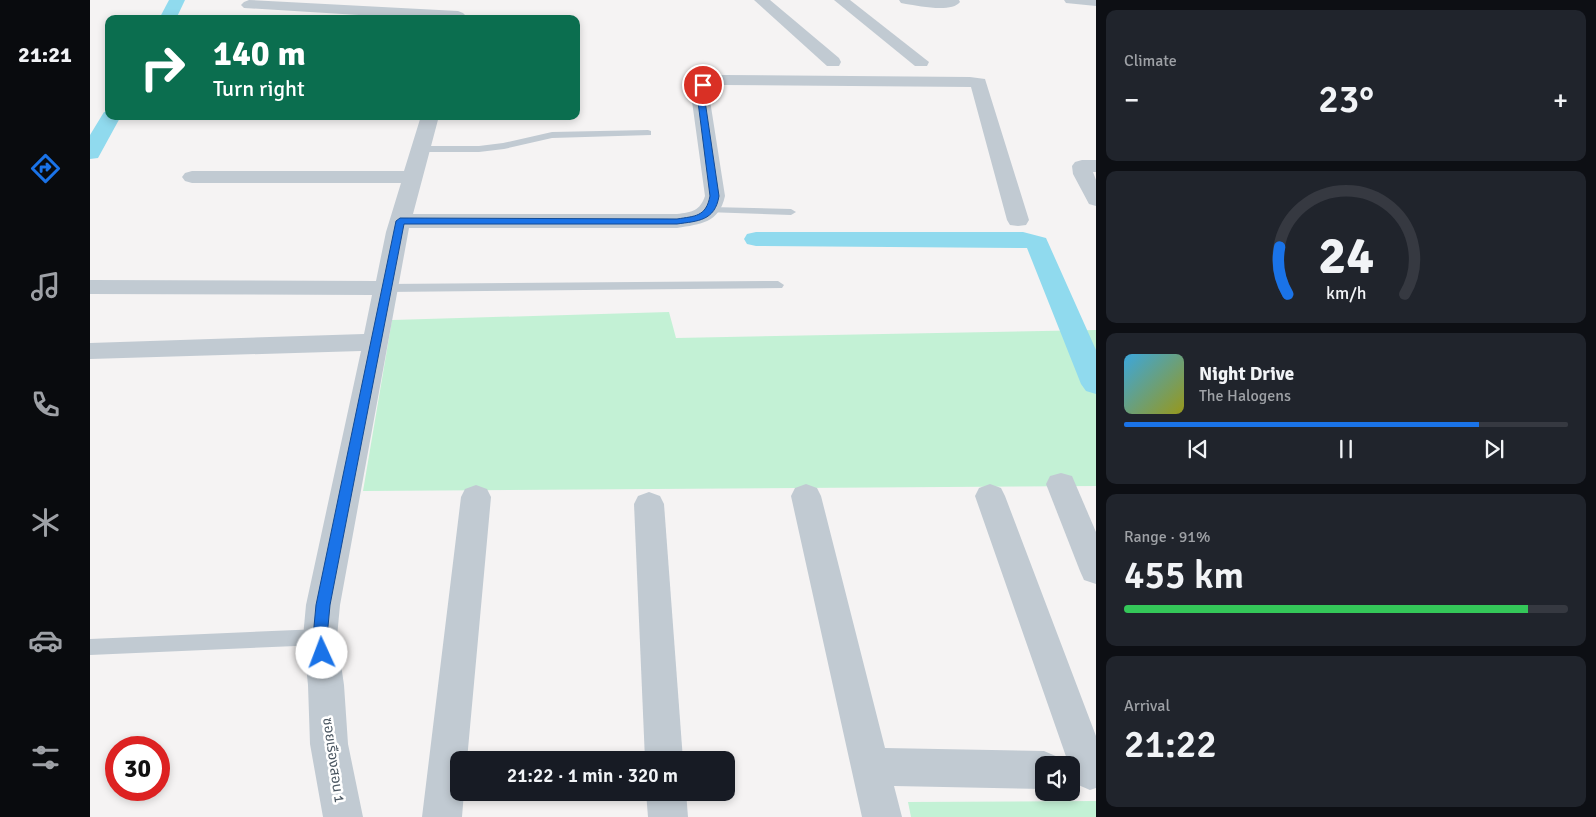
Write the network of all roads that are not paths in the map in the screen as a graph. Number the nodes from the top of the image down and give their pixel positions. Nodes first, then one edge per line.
1 (761, 0) edge
2 (841, 0) edge
3 (906, 0) edge
4 (952, 0) edge
5 (1071, 0) edge
6 (1096, 2) edge
7 (249, 5) dead end
8 (459, 12) edge
9 (382, 15) edge
10 (411, 15) edge
11 (833, 62) dead end
12 (921, 62) dead end
13 (429, 120) edge
14 (648, 133) dead end
15 (422, 149) junction
16 (1096, 166) edge
17 (192, 177) dead end
18 (414, 177) junction
19 (1096, 200) edge
20 (710, 210) junction
21 (791, 212) dead end
22 (1018, 220) dead end
23 (400, 221) junction
24 (778, 285) dead end
25 (90, 287) edge
26 (386, 288) junction
27 (376, 342) junction
28 (90, 351) edge
29 (1061, 484) dead end
30 (806, 496) dead end
31 (990, 496) dead end
32 (476, 497) dead end
33 (649, 504) dead end
34 (1096, 570) edge
35 (320, 637) junction
36 (90, 647) edge
37 (663, 751) edge
38 (871, 767) junction
39 (1035, 770) edge
40 (1086, 771) edge
41 (667, 801) edge
42 (343, 817) edge
43 (442, 817) edge
44 (668, 817) edge
45 (882, 817) edge

1 - 11 street
2 - 12 street
3 - 4 street
5 - 6 street
7 - 9 street
8 - 10 street
13 - 15 street, ซอยเรืองสอน 1
14 - 15 lane
15 - 18 street, ซอยเรืองสอน 1
16 - 19 street
17 - 18 street
18 - 23 street, ซอยเรืองสอน 1
20 - 21 lane
20 - 22 street
20 - 23 street
23 - 26 street, ซอยเรืองสอน 1
24 - 26 lane
25 - 26 street
26 - 27 street, ซอยเรืองสอน 1
27 - 28 street
27 - 35 street, ซอยเรืองสอน 1
29 - 34 street
30 - 38 street
31 - 40 street
32 - 43 street
33 - 37 street
35 - 36 lane
35 - 42 street, ซอยเรืองสอน 1
38 - 39 street
38 - 45 street
41 - 44 street

